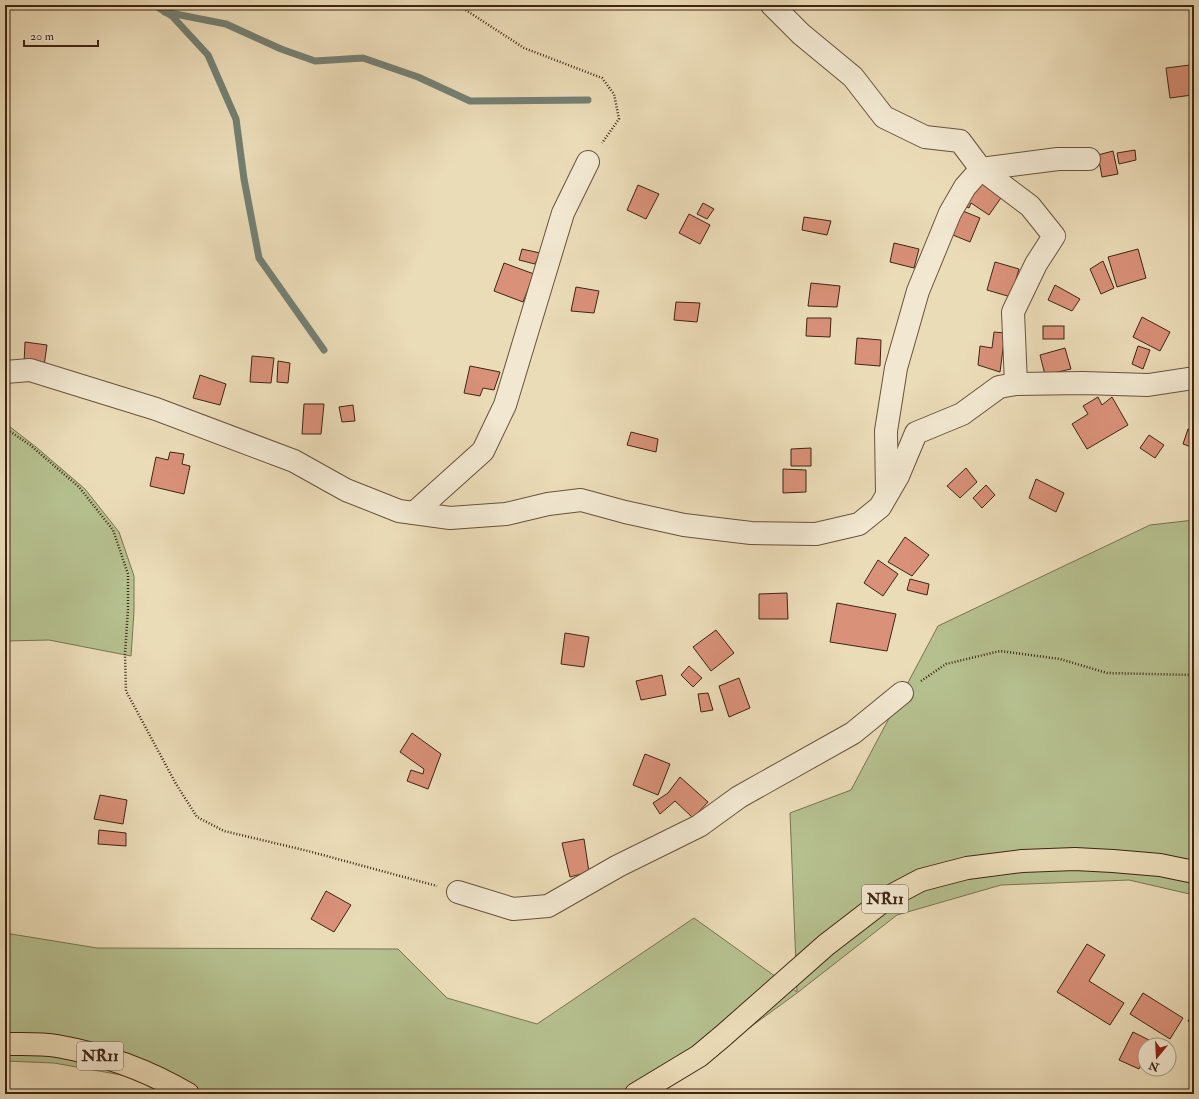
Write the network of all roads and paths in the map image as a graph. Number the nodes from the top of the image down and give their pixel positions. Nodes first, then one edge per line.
1 (14, 5) edge
2 (458, 5) edge
3 (772, 5) edge
4 (5, 11) edge
5 (1089, 159) dead end
6 (588, 162) joint
7 (982, 169) junction
8 (5, 372) edge
9 (1194, 378) edge
10 (1016, 384) junction
11 (5, 428) edge
12 (888, 494) junction
13 (414, 513) junction
14 (1194, 675) edge
15 (902, 694) joint
16 (1194, 872) edge
17 (458, 892) joint
18 (5, 1044) edge
19 (188, 1094) edge
20 (636, 1094) edge

1 - 4 path
2 - 6 path
3 - 7 street
5 - 7 street
6 - 13 street
7 - 10 street
7 - 12 street
8 - 13 street
9 - 10 street
10 - 12 street
11 - 17 path
12 - 13 street
14 - 15 path
15 - 17 street
16 - 20 highway, NR11
18 - 19 highway, NR11

